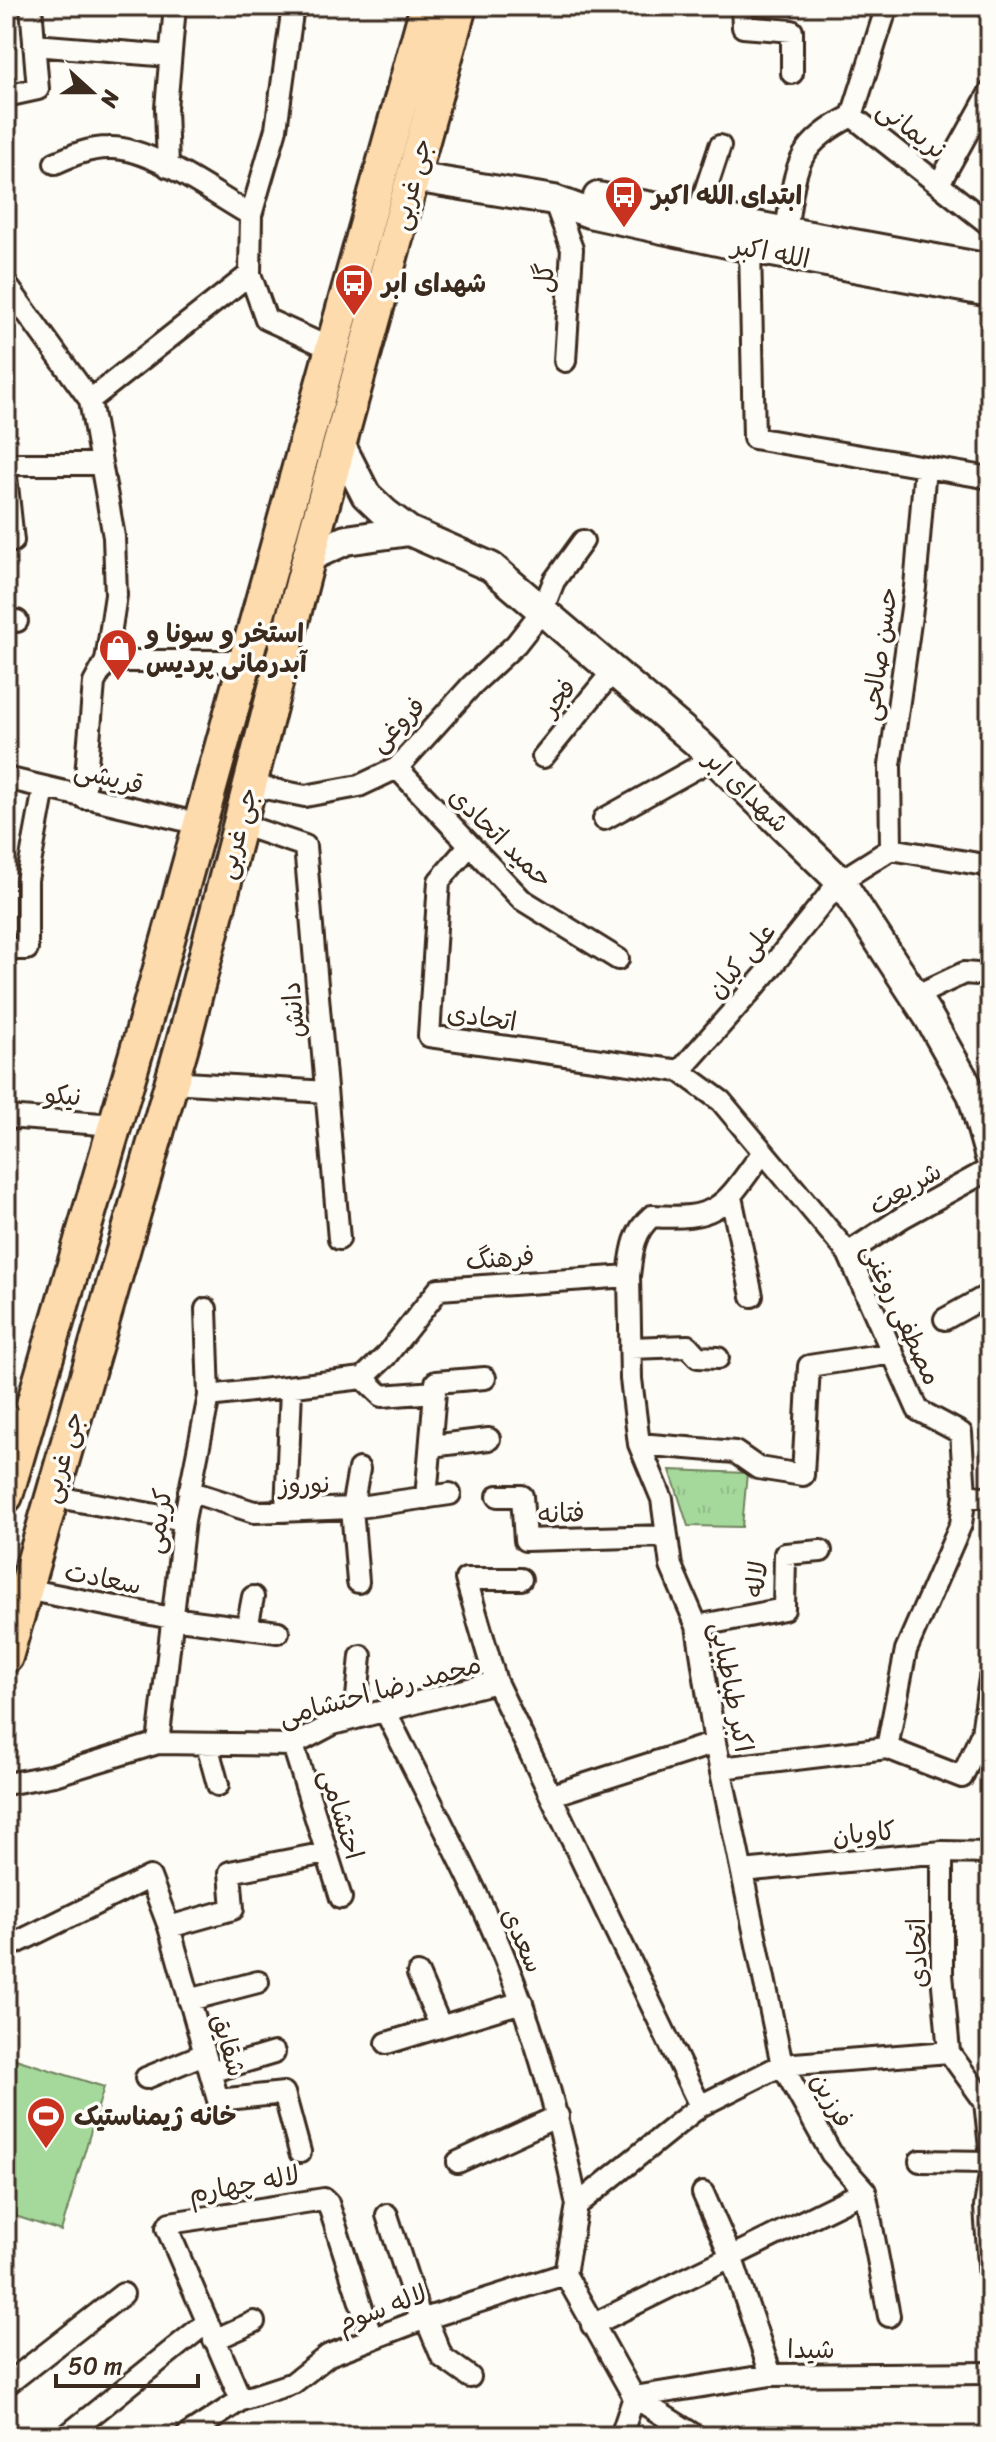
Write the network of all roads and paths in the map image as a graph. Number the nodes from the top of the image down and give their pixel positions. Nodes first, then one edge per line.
1 (31, 6) edge
2 (175, 6) edge
3 (293, 6) edge
4 (427, 6) edge
5 (460, 6) edge
6 (742, 6) edge
7 (887, 6) edge
8 (34, 45) junction
9 (170, 56) junction
10 (792, 73) dead end
11 (990, 92) edge
12 (6, 96) edge
13 (852, 116) junction
14 (720, 146) dead end
15 (55, 163) dead end
16 (168, 167) junction
17 (413, 177) junction
18 (940, 182) junction
19 (554, 200) junction
20 (698, 213) junction
21 (251, 215) junction
22 (990, 225) edge
23 (786, 231) junction
24 (750, 248) junction
25 (990, 269) edge
26 (250, 274) junction
27 (6, 284) edge
28 (990, 292) edge
29 (332, 349) junction
30 (565, 361) dead end
31 (90, 400) junction
32 (340, 444) junction
33 (6, 464) edge
34 (99, 464) junction
35 (925, 467) junction
36 (6, 476) edge
37 (990, 478) edge
38 (409, 531) junction
39 (13, 541) dead end
40 (583, 541) dead end
41 (309, 557) junction
42 (542, 611) junction
43 (106, 661) junction
44 (246, 661) junction
45 (613, 671) junction
46 (543, 757) dead end
47 (714, 758) junction
48 (397, 768) junction
49 (6, 778) edge
50 (250, 785) junction
51 (44, 788) junction
52 (84, 798) junction
53 (604, 819) dead end
54 (200, 824) junction
55 (240, 824) junction
56 (468, 847) junction
57 (891, 849) junction
58 (990, 866) edge
59 (840, 881) junction
60 (6, 949) edge
61 (618, 959) dead end
62 (990, 975) edge
63 (915, 996) junction
64 (680, 1071) junction
65 (171, 1082) junction
66 (326, 1092) junction
67 (982, 1105) edge
68 (6, 1117) edge
69 (115, 1125) junction
70 (763, 1152) junction
71 (990, 1157) edge
72 (990, 1169) edge
73 (731, 1197) junction
74 (339, 1239) dead end
75 (848, 1253) junction
76 (629, 1276) junction
77 (990, 1294) edge
78 (752, 1296) dead end
79 (206, 1309) dead end
80 (945, 1319) dead end
81 (630, 1348) junction
82 (893, 1353) junction
83 (718, 1358) dead end
84 (363, 1378) junction
85 (485, 1378) dead end
86 (436, 1381) junction
87 (291, 1389) junction
88 (209, 1396) junction
89 (489, 1439) dead end
90 (639, 1444) junction
91 (431, 1446) junction
92 (359, 1469) dead end
93 (189, 1491) junction
94 (6, 1494) edge
95 (450, 1494) dead end
96 (965, 1495) junction
97 (51, 1496) junction
98 (498, 1496) dead end
99 (426, 1498) junction
100 (990, 1498) edge
101 (352, 1508) junction
102 (286, 1511) junction
103 (184, 1520) junction
104 (667, 1536) junction
105 (821, 1551) dead end
106 (521, 1579) dead end
107 (358, 1582) dead end
108 (25, 1589) junction
109 (253, 1597) dead end
110 (171, 1618) junction
111 (697, 1626) junction
112 (247, 1628) junction
113 (278, 1632) dead end
114 (361, 1656) dead end
115 (6, 1657) edge
116 (990, 1678) edge
117 (496, 1682) junction
118 (385, 1710) junction
119 (355, 1718) junction
120 (158, 1743) junction
121 (715, 1743) junction
122 (207, 1745) junction
123 (293, 1745) junction
124 (887, 1748) junction
125 (721, 1768) junction
126 (6, 1784) edge
127 (218, 1785) dead end
128 (552, 1795) junction
129 (942, 1852) junction
130 (326, 1853) junction
131 (990, 1853) edge
132 (742, 1871) junction
133 (341, 1898) dead end
134 (169, 1927) junction
135 (6, 1948) edge
136 (418, 1974) dead end
137 (258, 1982) dead end
138 (189, 2000) junction
139 (522, 2002) junction
140 (440, 2025) junction
141 (387, 2043) dead end
142 (949, 2052) junction
143 (274, 2053) dead end
144 (207, 2063) junction
145 (782, 2065) junction
146 (146, 2078) dead end
147 (700, 2106) junction
148 (558, 2116) junction
149 (990, 2148) edge
150 (300, 2152) dead end
151 (920, 2161) dead end
152 (458, 2162) dead end
153 (990, 2162) edge
154 (990, 2174) edge
155 (865, 2191) junction
156 (703, 2193) dead end
157 (577, 2205) junction
158 (387, 2215) dead end
159 (732, 2259) junction
160 (565, 2274) junction
161 (990, 2280) edge
162 (123, 2294) dead end
163 (889, 2316) dead end
164 (424, 2320) junction
165 (254, 2322) dead end
166 (592, 2325) junction
167 (210, 2331) junction
168 (372, 2339) junction
169 (990, 2373) edge
170 (771, 2375) junction
171 (470, 2377) dead end
172 (6, 2385) edge
173 (634, 2397) junction
174 (241, 2400) junction
175 (66, 2436) edge
176 (186, 2436) edge
177 (621, 2436) edge
178 (696, 2436) edge

1 - 8 street
2 - 9 street
3 - 21 street
4 - 29 main road, جی غربی
5 - 17 main road, جی غربی
6 - 10 street
7 - 13 street
8 - 9 street
8 - 12 street
9 - 16 street
11 - 18 street, نریمانی
13 - 18 street, نریمانی
13 - 23 street
14 - 20 street
15 - 16 street
16 - 21 street
17 - 19 main road, الله اکبر
17 - 32 main road, جی غربی
18 - 22 street, نریمانی
19 - 20 main road, الله اکبر
19 - 24 main road, الله اکبر
19 - 30 street, گل
20 - 23 main road, الله اکبر
21 - 26 street
23 - 25 main road, الله اکبر
24 - 28 main road, الله اکبر
24 - 35 street
26 - 29 street
26 - 31 street
27 - 31 street
29 - 44 main road, جی غربی
31 - 34 street
32 - 38 main road, شهدای ابر
32 - 41 main road, جی غربی
33 - 34 street
34 - 43 street
35 - 37 street
35 - 57 street, حسن صالحی
36 - 39 street
38 - 41 main road
38 - 42 main road, شهدای ابر
40 - 42 street, فروغی
41 - 50 main road, جی غربی
42 - 45 main road, شهدای ابر
42 - 48 street, فروغی
43 - 44 street
43 - 52 street
44 - 54 main road, جی غربی
45 - 46 street, فجر
45 - 47 main road, شهدای ابر
47 - 53 street
47 - 59 main road, شهدای ابر
48 - 50 street, فروغی
48 - 56 street, حمید اتحادی
49 - 51 street, قریشی
50 - 55 main road, جی غربی
51 - 52 street, قریشی
51 - 60 street
52 - 54 street, قریشی
54 - 69 main road, جی غربی
55 - 65 main road, جی غربی
55 - 66 street, دانش
56 - 61 street, حمید اتحادی
56 - 64 street, اتحادی
57 - 58 street
57 - 59 street, علی کیان
59 - 63 main road, شهدای ابر
59 - 64 street, علی کیان
62 - 63 street
63 - 67 main road, شهدای ابر
64 - 70 street, مصطفی روغنی
65 - 66 street
65 - 97 main road, جی غربی
66 - 74 street, دانش
67 - 71 main road, شهدای ابر
68 - 69 street, نیکو
69 - 94 main road, جی غربی
70 - 73 street
70 - 75 street, مصطفی روغنی
72 - 75 street, شریعت
73 - 76 street
73 - 78 street
75 - 82 street, مصطفی روغنی
76 - 81 street, اکبر طباطبایی
76 - 84 street, فرهنگ
77 - 80 street
79 - 88 street, کریمی
81 - 83 street
81 - 90 street, اکبر طباطبایی
82 - 90 street
82 - 96 street, مصطفی روغنی
84 - 86 street
84 - 87 street
85 - 86 street
86 - 91 street
87 - 88 street
87 - 102 street
88 - 93 street, کریمی
89 - 91 street
90 - 104 street, اکبر طباطبایی
91 - 99 street
92 - 101 street
93 - 102 street, نوروز
93 - 103 street, کریمی
95 - 99 street, نوروز
96 - 100 street
96 - 124 street, مصطفی روغنی
97 - 103 street
97 - 108 main road, جی غربی
98 - 104 street, فتانه
99 - 101 street, نوروز
101 - 102 street, نوروز
101 - 107 street
103 - 110 street, کریمی
104 - 111 street, اکبر طباطبایی
105 - 111 street, لاله
106 - 117 street
108 - 110 street, سعادت
108 - 115 main road, جی غربی
109 - 112 street
110 - 112 street, سعادت
110 - 120 street, کریمی
111 - 121 street, اکبر طباطبایی
112 - 113 street, سعادت
114 - 119 street
116 - 124 street
117 - 118 street, محمد رضا احتشامی
117 - 128 street, محمد رضا احتشامی
118 - 119 street, محمد رضا احتشامی
118 - 139 street, سعدی
119 - 123 street, محمد رضا احتشامی
120 - 122 street, محمد رضا احتشامی
120 - 126 street, محمد رضا احتشامی
121 - 125 street, اکبر طباطبایی
121 - 128 street
122 - 123 street, محمد رضا احتشامی
122 - 127 street
123 - 130 street, احتشامی
124 - 125 street
125 - 132 street, اکبر طباطبایی
128 - 147 street, محمد رضا احتشامی
129 - 131 street, کاویان
129 - 132 street, کاویان
129 - 142 street, اتحادی
130 - 133 street, احتشامی
130 - 134 street
132 - 145 street, اکبر طباطبایی
134 - 135 street, شقایق
134 - 138 street, شقایق
136 - 140 street
137 - 138 street
138 - 144 street, شقایق
139 - 140 street
139 - 148 street, سعدی
140 - 141 street
142 - 145 street, فرزین
142 - 149 street
143 - 144 street
144 - 146 street
144 - 150 street, شقایق
145 - 147 street
145 - 155 street, فرزین
147 - 157 street
148 - 152 street
148 - 157 street, سعدی
151 - 153 street
154 - 161 street
155 - 159 street
155 - 163 street
156 - 159 street
157 - 160 street
158 - 164 street
159 - 166 street
159 - 170 street
160 - 164 street, لاله سوم
160 - 166 street
162 - 172 street
164 - 168 street, لاله سوم
164 - 171 street
165 - 167 street
166 - 173 street
167 - 168 street, لاله چهارم
167 - 174 street, لاله چهارم
167 - 175 street
168 - 174 street, لاله سوم
169 - 170 street, شیدا
170 - 173 street, شیدا
173 - 177 street
173 - 178 street
174 - 176 street, لاله سوم

